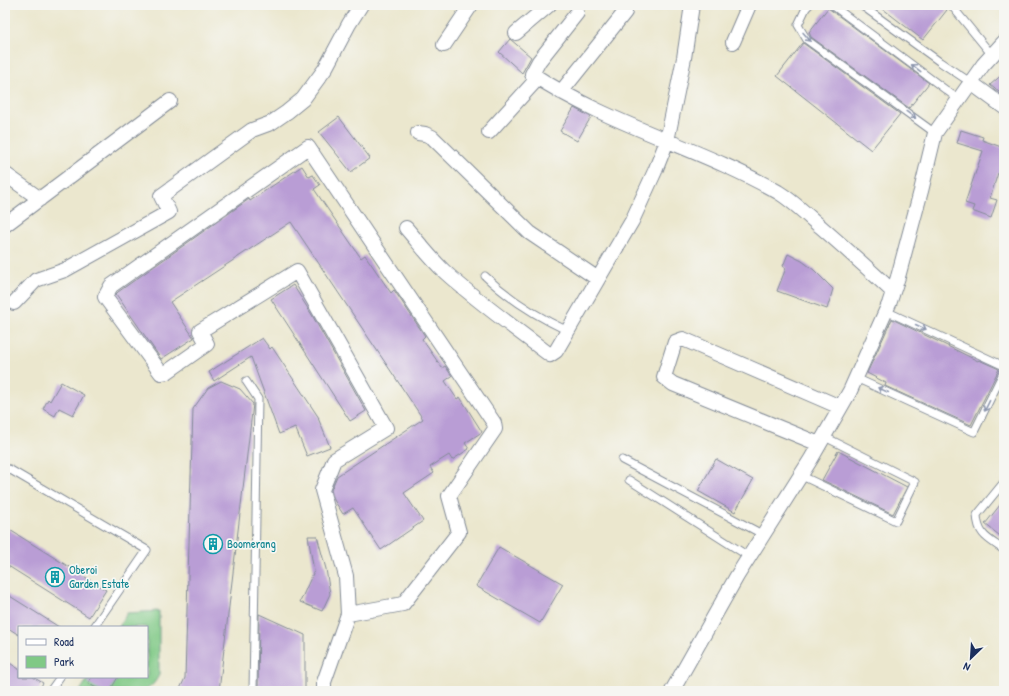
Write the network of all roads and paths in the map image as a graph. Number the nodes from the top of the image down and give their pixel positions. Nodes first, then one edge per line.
1 (361, 5) edge
2 (471, 5) edge
3 (549, 5) edge
4 (692, 5) edge
5 (749, 5) edge
6 (809, 5) edge
7 (832, 5) edge
8 (861, 5) edge
9 (951, 5) edge
10 (625, 12) dead end
11 (577, 13) dead end
12 (516, 34) dead end
13 (734, 42) dead end
14 (1004, 42) edge
15 (444, 45) dead end
16 (992, 55) junction
17 (538, 78) junction
18 (970, 82) junction
19 (561, 92) junction
20 (958, 100) junction
21 (170, 101) dead end
22 (1004, 107) edge
23 (490, 132) dead end
24 (418, 133) dead end
25 (935, 133) junction
26 (667, 141) junction
27 (5, 174) edge
28 (40, 199) junction
29 (5, 226) edge
30 (406, 228) dead end
31 (485, 276) dead end
32 (598, 279) junction
33 (893, 292) junction
34 (14, 302) dead end
35 (886, 311) junction
36 (568, 331) junction
37 (1004, 366) edge
38 (1004, 371) edge
39 (856, 378) junction
40 (246, 381) dead end
41 (840, 407) junction
42 (821, 440) junction
43 (622, 460) dead end
44 (5, 474) edge
45 (800, 475) junction
46 (629, 480) dead end
47 (1004, 482) edge
48 (762, 534) junction
49 (1004, 550) edge
50 (748, 556) junction
51 (348, 614) junction
52 (95, 626) edge
53 (59, 678) edge
54 (50, 691) edge
55 (253, 691) edge
56 (324, 691) edge
57 (672, 691) edge

1 - 34 street
2 - 15 street
3 - 12 street
4 - 26 street
5 - 13 street
6 -> 25 lane
20 -> 7 lane
8 - 18 lane
9 - 16 lane
10 - 19 street
11 - 17 street
14 - 16 street
16 - 18 street
17 - 19 street
17 - 23 street
18 - 20 street
18 - 22 street
19 - 26 street
20 - 25 street
21 - 28 street
24 - 32 street
25 - 33 street
26 - 32 street
26 - 33 street
27 - 28 street
28 - 29 street
30 - 36 street
31 - 36 lane
32 - 36 street
33 - 35 street
35 -> 37 lane
35 - 39 street
38 -> 39 lane
39 - 41 street
40 - 55 lane
41 - 42 street
41 - 42 street
42 - 45 street
42 - 45 lane
43 - 48 lane
44 - 52 lane
45 - 48 street
46 - 50 lane
47 - 49 lane
48 - 50 street
50 - 57 street
51 - 51 street
51 - 56 street
53 - 54 lane

